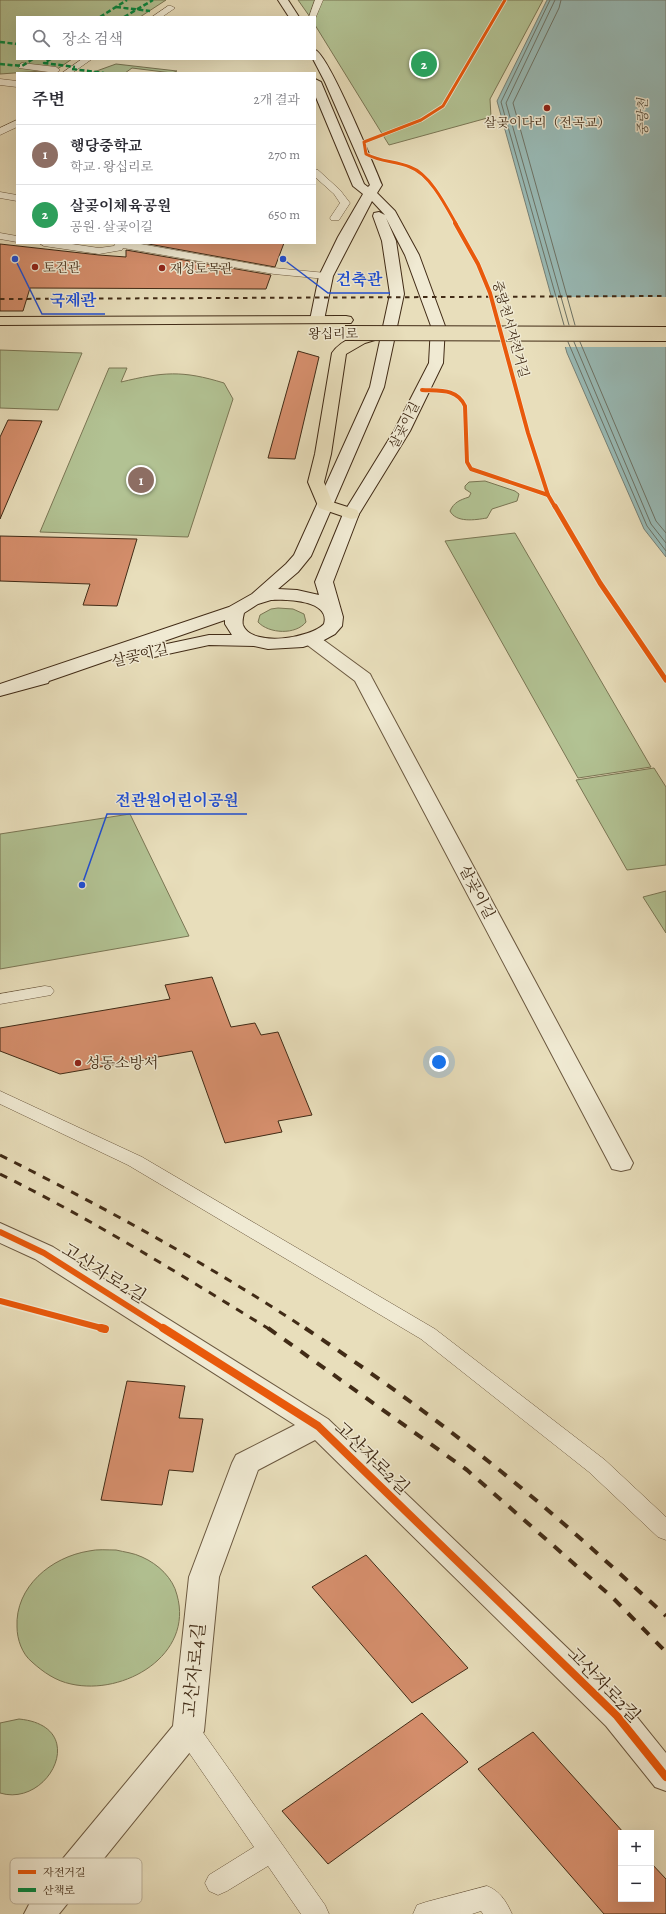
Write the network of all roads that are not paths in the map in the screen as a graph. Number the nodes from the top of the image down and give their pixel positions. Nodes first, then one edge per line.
1 (283, 0) edge
2 (319, 0) edge
3 (171, 8) dead end
4 (158, 16) edge
5 (293, 16) edge
6 (313, 16) edge
7 (316, 55) edge
8 (86, 60) edge
9 (22, 66) dead end
10 (56, 70) dead end
11 (68, 72) edge
12 (0, 82) edge
13 (16, 84) edge
14 (316, 84) edge
15 (16, 124) edge
16 (0, 132) edge
17 (316, 173) edge
18 (370, 193) junction
19 (0, 195) edge
20 (16, 198) edge
21 (335, 218) dead end
22 (0, 236) edge
23 (16, 239) edge
24 (51, 244) edge
25 (120, 244) edge
26 (326, 276) junction
27 (318, 320) junction
28 (458, 320) dead end
29 (482, 320) dead end
30 (514, 320) dead end
31 (0, 321) edge
32 (346, 333) junction
33 (0, 334) edge
34 (666, 334) edge
35 (325, 505) junction
36 (351, 514) junction
37 (256, 598) junction
38 (235, 611) junction
39 (333, 614) junction
40 (312, 640) junction
41 (255, 641) junction
42 (27, 682) junction
43 (0, 690) edge
44 (46, 991) dead end
45 (0, 999) edge
46 (0, 1097) edge
47 (620, 1163) dead end
48 (0, 1232) edge
49 (318, 1426) junction
50 (666, 1531) edge
51 (188, 1731) junction
52 (666, 1777) edge
53 (271, 1850) junction
54 (84, 1858) edge
55 (218, 1883) dead end
56 (47, 1904) edge
57 (41, 1914) edge
58 (316, 1914) edge
59 (426, 1914) edge
60 (499, 1914) edge

1 - 5 main road
2 - 6 lane
3 - 4 lane
7 - 18 main road, 살곶이길
8 - 11 lane
9 - 10 lane
12 - 13 lane
14 - 18 main road, 살곶이길
15 - 16 lane
17 - 21 lane
18 - 26 main road
18 - 35 main road, 살곶이길
18 - 36 main road, 살곶이길
19 - 20 lane
22 - 23 lane
24 - 25 lane
25 - 26 lane
26 - 27 main road
27 - 31 main road, 왕십리로
27 - 32 main road, 왕십리로
28 - 32 main road, 왕십리로
29 - 30 main road
32 - 33 main road, 왕십리로
32 - 34 main road, bridge
32 - 35 main road
35 - 36 main road
35 - 37 main road, 살곶이길
36 - 39 main road, 살곶이길
37 - 38 main road, 살곶이길
37 - 39 main road
38 - 41 main road
38 - 42 main road, 살곶이길
39 - 40 main road
40 - 41 main road, 살곶이길
40 - 47 main road, 살곶이길
41 - 42 main road, 살곶이길
42 - 43 main road, 살곶이길
44 - 45 lane
46 - 50 lane
48 - 49 main road, 고산자로2길
49 - 51 main road, 고산자로4길
49 - 52 main road, 고산자로2길
51 - 53 lane
51 - 54 main road, 고산자로4길
53 - 55 lane
53 - 58 lane
56 - 57 main road, 고산자로4길
59 - 60 lane

